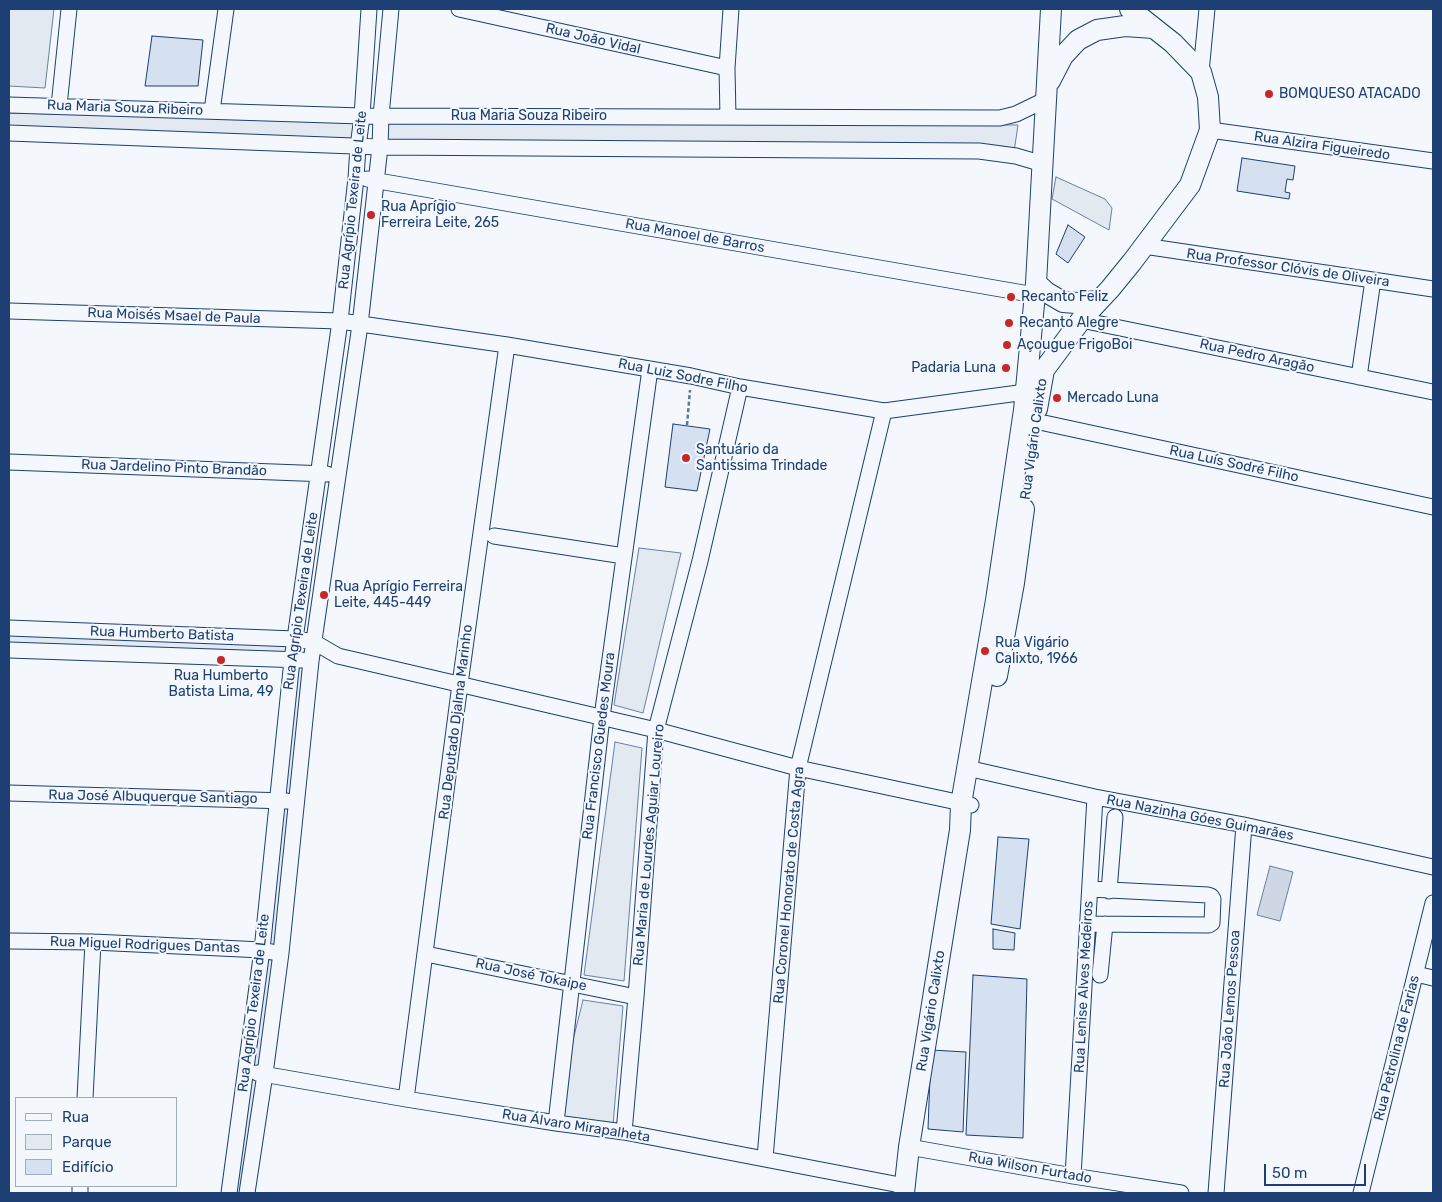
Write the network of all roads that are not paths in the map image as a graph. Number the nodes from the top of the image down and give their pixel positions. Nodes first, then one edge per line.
1 (69, 9) edge
2 (226, 9) edge
3 (369, 9) edge
4 (390, 9) edge
5 (459, 9) edge
6 (732, 9) edge
7 (1051, 9) edge
8 (1130, 9) edge
9 (1207, 9) edge
10 (1153, 28) junction
11 (727, 68) junction
12 (1201, 72) junction
13 (1047, 92) junction
14 (9, 105) edge
15 (58, 106) junction
16 (212, 111) junction
17 (362, 116) junction
18 (381, 116) junction
19 (728, 117) junction
20 (1210, 130) junction
21 (9, 133) edge
22 (358, 147) junction
23 (380, 147) junction
24 (1433, 161) edge
25 (1043, 164) junction
26 (356, 178) junction
27 (377, 181) junction
28 (1144, 246) junction
29 (1373, 280) junction
30 (1035, 289) junction
31 (1433, 289) edge
32 (1098, 301) junction
33 (9, 311) edge
34 (1081, 320) junction
35 (340, 322) junction
36 (360, 325) junction
37 (507, 345) junction
38 (650, 369) junction
39 (1359, 377) junction
40 (740, 387) junction
41 (1026, 392) junction
42 (1433, 392) edge
43 (884, 411) junction
44 (1035, 422) junction
45 (9, 462) edge
46 (318, 473) junction
47 (339, 475) junction
48 (1433, 507) edge
49 (494, 536) dead end
50 (624, 556) junction
51 (9, 628) edge
52 (296, 639) junction
53 (314, 642) junction
54 (9, 650) edge
55 (338, 656) junction
56 (292, 660) junction
57 (311, 661) junction
58 (460, 684) junction
59 (602, 717) junction
60 (656, 730) junction
61 (798, 768) junction
62 (974, 770) junction
63 (9, 794) edge
64 (1095, 798) junction
65 (278, 800) junction
66 (296, 801) junction
67 (966, 804) junction
68 (1115, 817) dead end
69 (1244, 825) junction
70 (1433, 867) edge
71 (1090, 889) junction
72 (1109, 891) junction
73 (1433, 903) edge
74 (1088, 924) junction
75 (1106, 924) junction
76 (9, 941) edge
77 (93, 942) junction
78 (262, 950) junction
79 (281, 953) junction
80 (426, 954) junction
81 (1416, 974) junction
82 (1100, 975) dead end
83 (1433, 978) edge
84 (572, 984) junction
85 (636, 997) junction
86 (245, 1072) junction
87 (265, 1074) junction
88 (85, 1097) edge
89 (406, 1100) junction
90 (556, 1123) junction
91 (624, 1132) junction
92 (909, 1147) junction
93 (765, 1158) junction
94 (1073, 1176) junction
95 (904, 1190) edge
96 (229, 1193) edge
97 (247, 1193) edge
98 (1181, 1193) edge
99 (1216, 1193) edge
100 (1360, 1193) edge

1 - 15 street
2 - 16 street
3 - 17 street, Rua Agrípio Texeira de Leite
4 - 18 street, Rua Agrípio Texeira de Leite
5 - 11 street, Rua João Vidal
6 - 11 street
7 - 13 main road, Rua Vigário Calixto
8 - 10 main road, Rua Vigário Calixto
9 - 12 street
10 - 12 main road, Rua Vigário Calixto
10 - 13 main road
11 - 19 street
12 - 20 main road, Rua Vigário Calixto
13 - 19 street, Rua Maria Souza Ribeiro
13 - 25 main road, Rua Vigário Calixto
14 - 15 street, Rua Maria Souza Ribeiro
15 - 16 street, Rua Maria Souza Ribeiro
16 - 17 street, Rua Maria Souza Ribeiro
17 - 18 street, Rua Maria Souza Ribeiro
17 - 22 street, Rua Agrípio Texeira de Leite
18 - 19 street, Rua Maria Souza Ribeiro
18 - 23 street, Rua Agrípio Texeira de Leite
20 - 24 street, Rua Alzira Figueiredo
20 - 28 main road, Rua Vigário Calixto
21 - 22 street
22 - 23 street
22 - 26 street, Rua Agrípio Texeira de Leite
23 - 25 street
23 - 27 street, Rua Agrípio Texeira de Leite
25 - 30 main road, Rua Vigário Calixto
26 - 27 street, Rua Manoel de Barros
26 - 35 street, Rua Agrípio Texeira de Leite
27 - 30 street, Rua Manoel de Barros
27 - 36 street, Rua Agrípio Texeira de Leite
28 - 29 street, Rua Professor Clóvis de Oliveira
28 - 32 main road, Rua Vigário Calixto
29 - 31 street, Rua Professor Clóvis de Oliveira
29 - 39 street
30 - 32 main road
30 - 41 main road, Rua Vigário Calixto
32 - 34 main road, Rua Vigário Calixto
33 - 35 street, Rua Moisés Msael de Paula
34 - 39 street, Rua Pedro Aragão
34 - 44 main road, Rua Vigário Calixto
35 - 36 street, Rua Luiz Sodre Filho
35 - 46 street, Rua Agrípio Texeira de Leite
36 - 37 street, Rua Luiz Sodre Filho
36 - 47 street, Rua Agrípio Texeira de Leite
37 - 38 street, Rua Luiz Sodre Filho
37 - 58 street, Rua Deputado Djalma Marinho
38 - 40 street, Rua Luiz Sodre Filho
38 - 50 street, Rua Francisco Guedes Moura
39 - 42 street, Rua Pedro Aragão
40 - 43 street, Rua Luiz Sodre Filho
40 - 60 street, Rua Maria de Lourdes Aguiar Loureiro
41 - 43 street, Rua Luiz Sodre Filho
41 - 62 main road, Rua Vigário Calixto
43 - 61 street, Rua Coronel Honorato de Costa Agra
44 - 48 street, Rua Luís Sodré Filho
44 - 62 main road, Rua Vigário Calixto
45 - 46 street, Rua Jardelino Pinto Brandão
46 - 47 street, Rua Jardelino Pinto Brandão
46 - 52 street, Rua Agrípio Texeira de Leite
47 - 53 street, Rua Agrípio Texeira de Leite
49 - 50 street
50 - 59 street, Rua Francisco Guedes Moura
51 - 52 street, Rua Humberto Batista
52 - 53 street, Rua Humberto Batista
52 - 56 street, Rua Agrípio Texeira de Leite
53 - 55 street
53 - 57 street, Rua Agrípio Texeira de Leite
54 - 56 street, Rua Humberto Batista
55 - 57 street, Rua Humberto Batista
55 - 58 street
56 - 57 street, Rua Humberto Batista
56 - 65 street, Rua Agrípio Texeira de Leite
57 - 66 street, Rua Agrípio Texeira de Leite
58 - 59 street
58 - 80 street, Rua Deputado Djalma Marinho
59 - 60 street
59 - 84 street, Rua Francisco Guedes Moura
60 - 61 street
60 - 85 street, Rua Maria de Lourdes Aguiar Loureiro
61 - 67 street
61 - 93 street, Rua Coronel Honorato de Costa Agra
62 - 64 street, Rua Nazinha Góes Guimarães
62 - 67 main road, Rua Vigário Calixto
63 - 65 street, Rua José Albuquerque Santiago
64 - 69 street, Rua Nazinha Góes Guimarães
64 - 71 street, Rua Lenise Alves Medeiros
65 - 66 street, Rua José Albuquerque Santiago
65 - 78 street, Rua Agrípio Texeira de Leite
66 - 79 street, Rua Agrípio Texeira de Leite
67 - 92 main road, Rua Vigário Calixto
68 - 72 street
69 - 70 street, Rua Nazinha Góes Guimarães
69 - 99 street, Rua João Lemos Pessoa
71 - 72 street
71 - 74 street, Rua Lenise Alves Medeiros
72 - 75 street
73 - 81 street, Rua Petrolina de Farias
74 - 75 street
74 - 94 street, Rua Lenise Alves Medeiros
75 - 82 street
76 - 77 street, Rua Miguel Rodrigues Dantas
77 - 78 street, Rua Miguel Rodrigues Dantas
77 - 88 street
78 - 79 street, Rua Miguel Rodrigues Dantas
78 - 86 street, Rua Agrípio Texeira de Leite
79 - 87 street, Rua Agrípio Texeira de Leite
80 - 84 street, Rua José Tokaipe
80 - 89 street, Rua Deputado Djalma Marinho
81 - 83 street
81 - 100 street, Rua Petrolina de Farias
84 - 85 street, Rua José Tokaipe
84 - 90 street, Rua Francisco Guedes Moura
85 - 91 street, Rua Maria de Lourdes Aguiar Loureiro
86 - 87 street, Rua Álvaro Mirapalheta
86 - 96 street, Rua Agrípio Texeira de Leite
87 - 89 street, Rua Álvaro Mirapalheta
87 - 97 street, Rua Agrípio Texeira de Leite
89 - 90 street, Rua Álvaro Mirapalheta
90 - 91 street, Rua Álvaro Mirapalheta
91 - 93 street, Rua Álvaro Mirapalheta
92 - 94 street, Rua Wilson Furtado
92 - 95 main road, Rua Vigário Calixto
93 - 95 street, Rua Álvaro Mirapalheta
94 - 98 street, Rua Wilson Furtado

